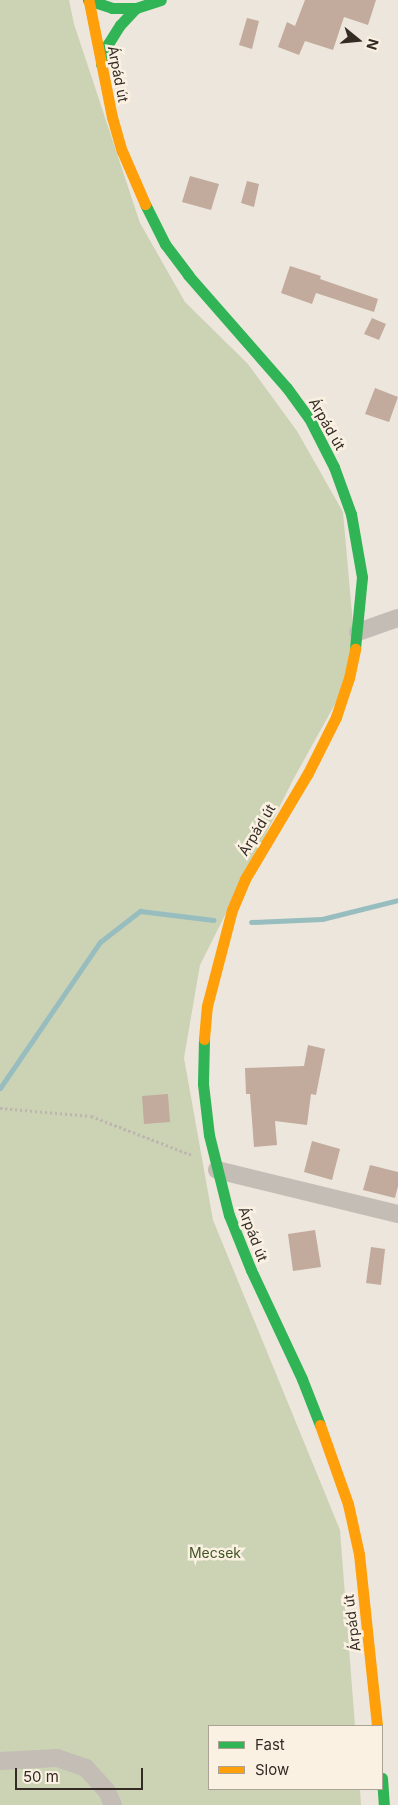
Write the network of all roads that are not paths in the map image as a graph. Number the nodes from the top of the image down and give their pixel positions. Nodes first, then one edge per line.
1 (160, 0) edge
2 (88, 1) edge
3 (136, 8) junction
4 (101, 64) junction
5 (398, 618) edge
6 (358, 632) junction
7 (217, 1170) junction
8 (398, 1214) edge
9 (377, 1725) edge
10 (0, 1761) edge
11 (383, 1790) edge
12 (113, 1805) edge
13 (384, 1805) edge

1 - 3 main road
2 - 3 main road
2 - 4 main road, Árpád út
3 - 4 main road
4 - 6 main road, Árpád út
5 - 6 street
6 - 7 main road, Árpád út
7 - 8 street
7 - 9 main road, Árpád út
10 - 12 street
11 - 13 main road

